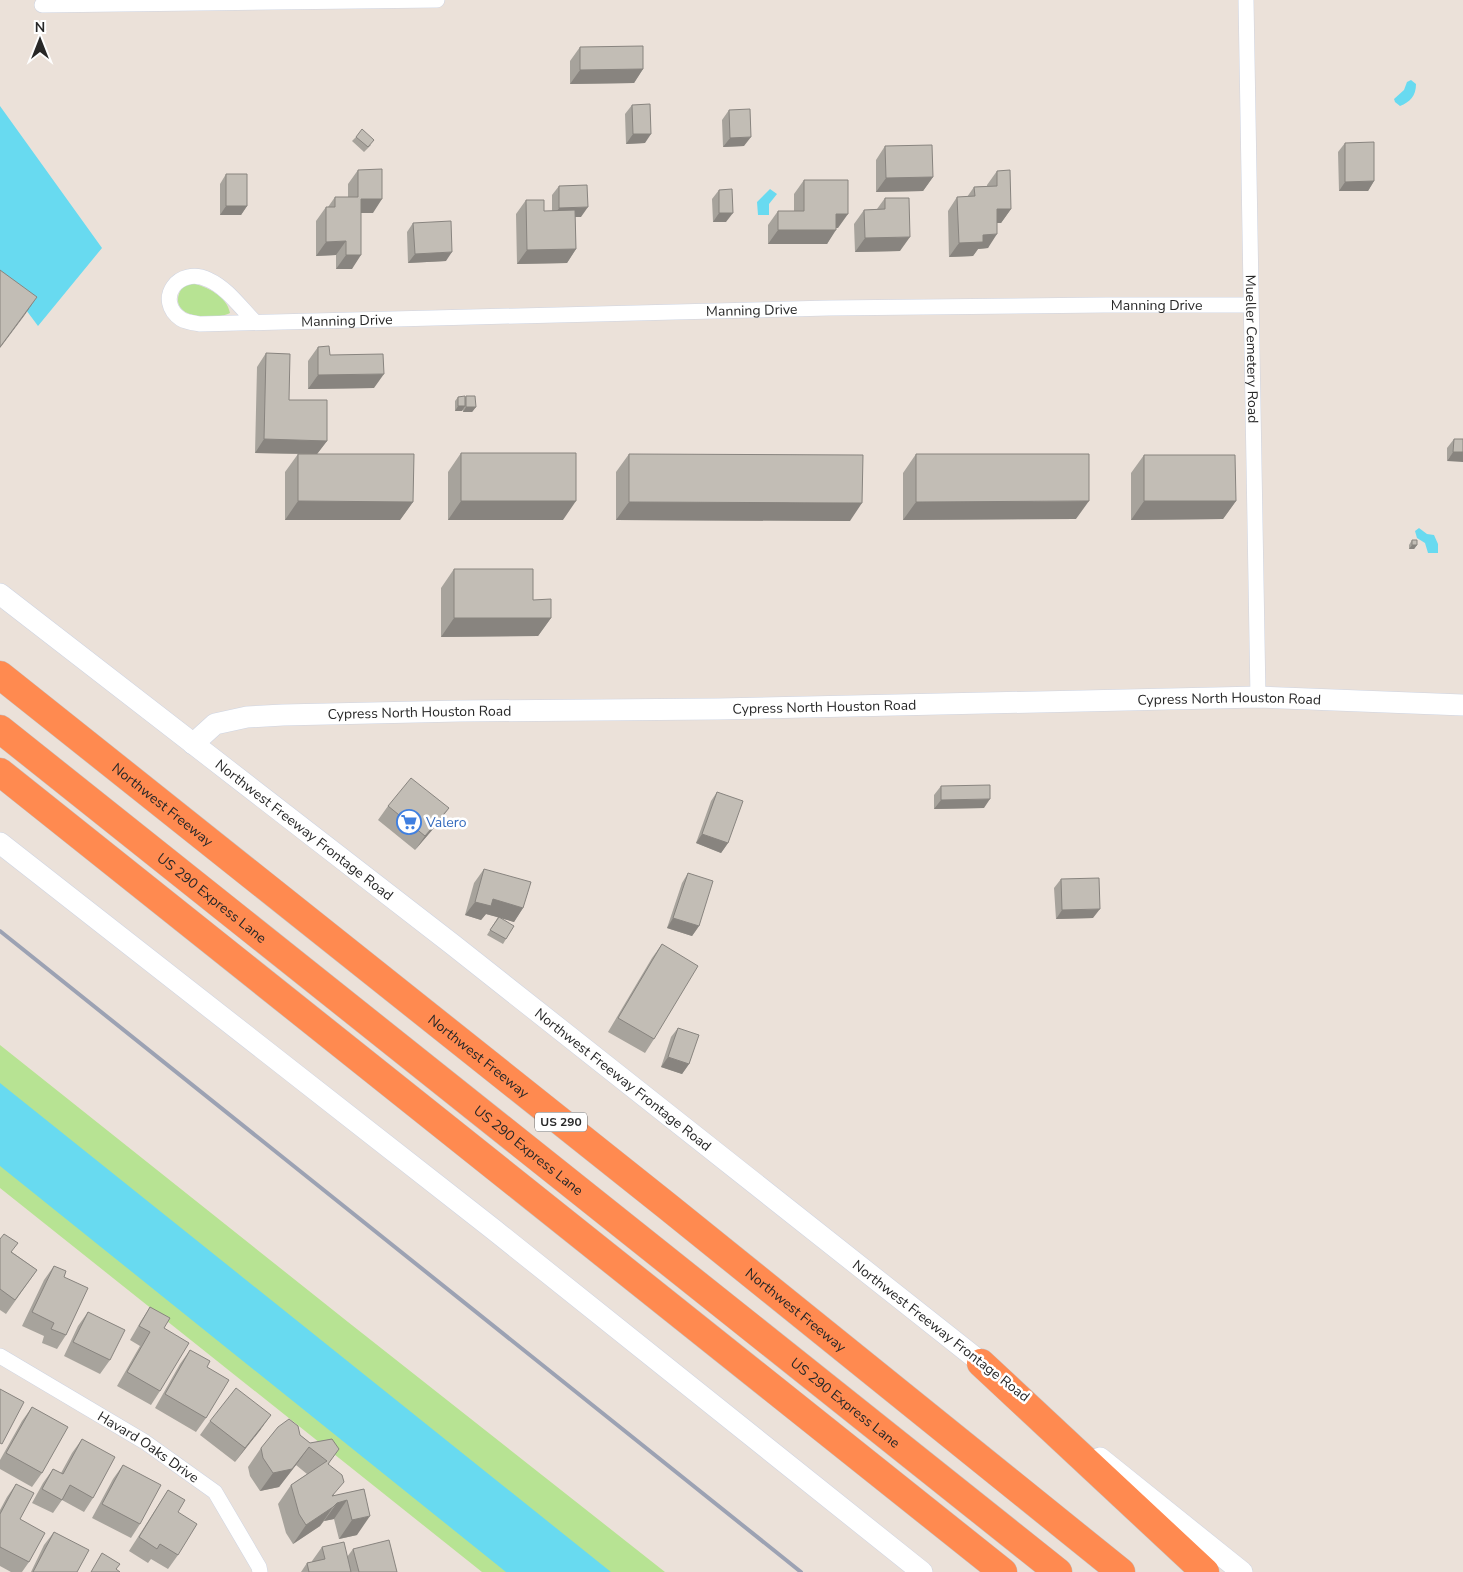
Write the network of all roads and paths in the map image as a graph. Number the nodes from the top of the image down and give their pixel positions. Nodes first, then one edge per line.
1 (437, 0) edge
2 (1246, 0) edge
3 (42, 5) dead end
4 (1250, 305) junction
5 (255, 322) junction
6 (0, 594) edge
7 (0, 675) edge
8 (1258, 698) junction
9 (1463, 705) edge
10 (0, 729) edge
11 (194, 744) junction
12 (0, 772) edge
13 (0, 843) edge
14 (0, 1356) edge
15 (981, 1363) junction
16 (260, 1572) edge
17 (922, 1572) edge
18 (1003, 1572) edge
19 (1058, 1572) edge
20 (1121, 1572) edge
21 (1205, 1572) edge
22 (1242, 1572) edge

1 - 3 street
2 - 4 street, Mueller Cemetery Road
4 - 5 street, Manning Drive
4 - 8 street, Mueller Cemetery Road
5 - 5 street, Manning Drive
6 - 11 main road, Northwest Freeway Frontage Road
7 - 20 highway, Northwest Freeway / US 290
8 - 9 main road, Cypress North Houston Road
8 - 11 main road, Cypress North Houston Road
10 - 19 highway, US 290 Express Lane
11 - 15 main road, Northwest Freeway Frontage Road
12 - 18 highway
13 - 17 main road
14 - 16 street, Havard Oaks Drive
15 - 21 highway
15 - 22 main road, Northwest Freeway Frontage Road

